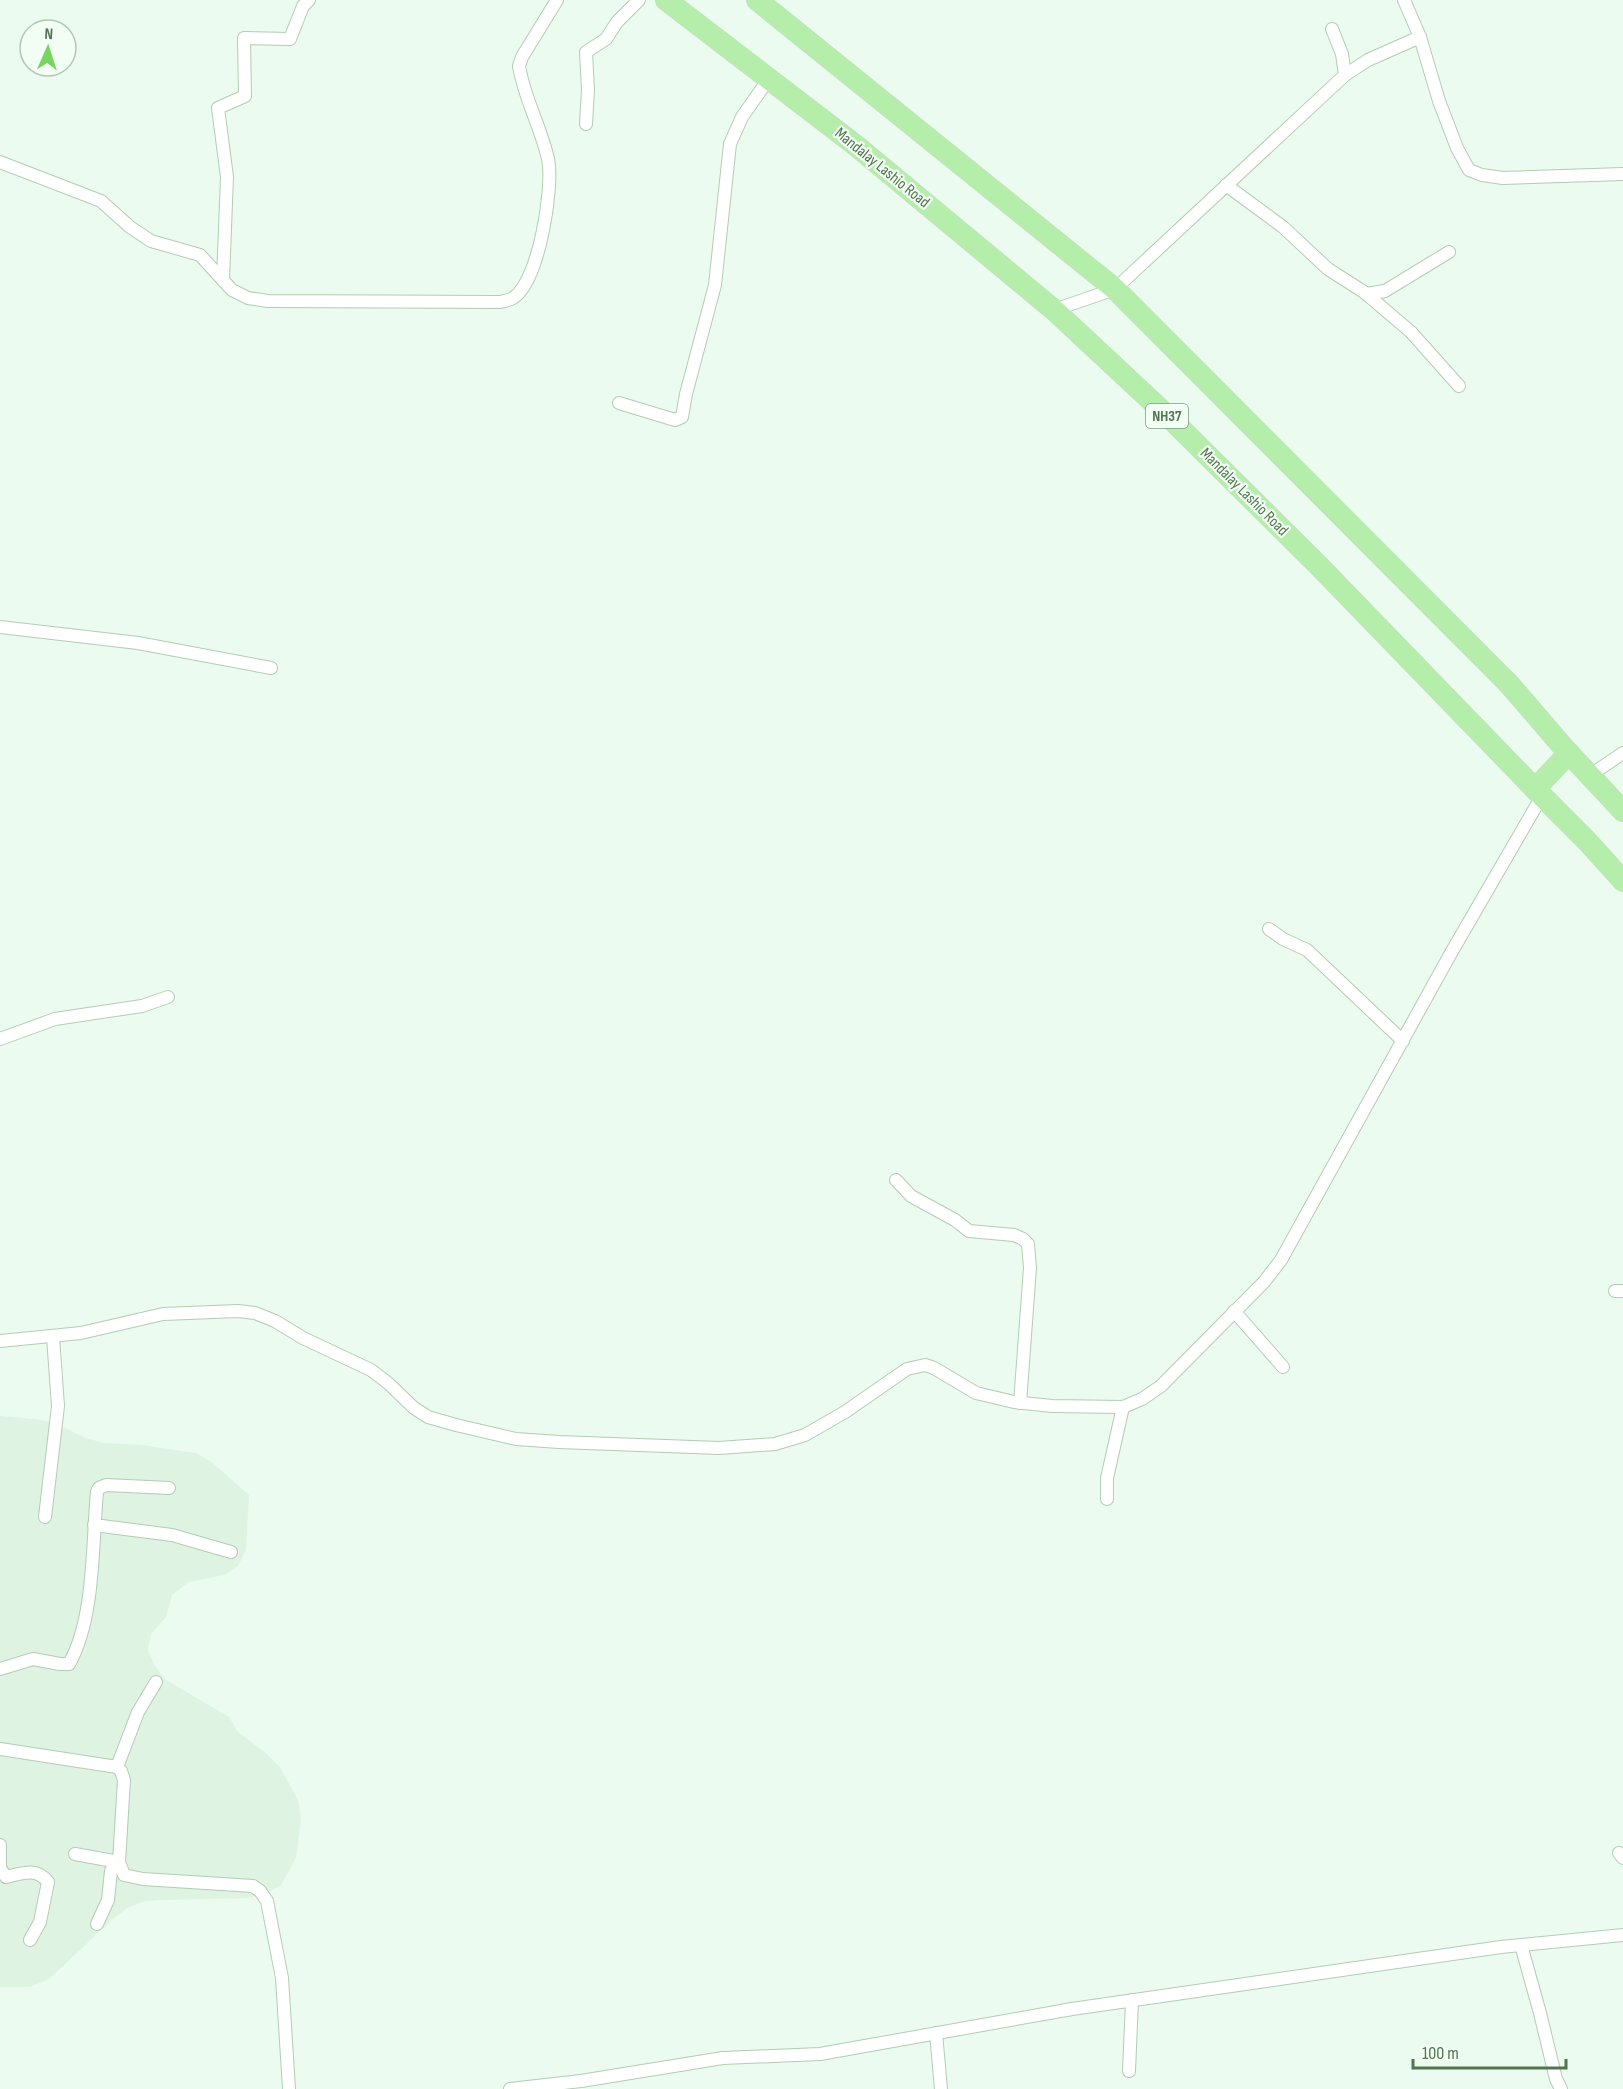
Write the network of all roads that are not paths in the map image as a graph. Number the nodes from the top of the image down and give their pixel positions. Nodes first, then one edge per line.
1 (309, 0) edge
2 (557, 0) edge
3 (639, 0) edge
4 (666, 0) edge
5 (758, 0) edge
6 (1404, 0) edge
7 (1332, 29) dead end
8 (1420, 37) junction
9 (1346, 75) junction
10 (768, 80) junction
11 (586, 124) dead end
12 (0, 162) edge
13 (1623, 174) edge
14 (1226, 185) junction
15 (1449, 252) dead end
16 (223, 280) junction
17 (1115, 289) junction
18 (1366, 294) junction
19 (1054, 310) junction
20 (1459, 386) dead end
21 (619, 403) dead end
22 (0, 627) edge
23 (271, 668) dead end
24 (1569, 753) junction
25 (1623, 753) edge
26 (1589, 776) junction
27 (1538, 793) junction
28 (1623, 811) edge
29 (1623, 881) edge
30 (1269, 929) dead end
31 (168, 997) dead end
32 (0, 1040) edge
33 (1403, 1041) junction
34 (896, 1180) dead end
35 (1234, 1311) junction
36 (53, 1337) junction
37 (0, 1341) edge
38 (1283, 1366) dead end
39 (1020, 1403) junction
40 (1123, 1407) junction
41 (169, 1488) dead end
42 (1107, 1499) dead end
43 (45, 1517) dead end
44 (94, 1525) junction
45 (231, 1552) dead end
46 (0, 1669) edge
47 (156, 1682) dead end
48 (0, 1749) edge
49 (117, 1767) junction
50 (0, 1845) edge
51 (75, 1854) dead end
52 (118, 1861) junction
53 (0, 1867) edge
54 (97, 1924) dead end
55 (1623, 1935) edge
56 (30, 1940) dead end
57 (1521, 1945) junction
58 (1132, 2000) junction
59 (936, 2033) junction
60 (1129, 2071) dead end
61 (289, 2089) edge
62 (510, 2089) edge
63 (941, 2089) edge
64 (1561, 2089) edge

1 - 16 street
2 - 16 street
3 - 11 street
4 - 10 highway, Mandalay Lashio Road / NH37
5 - 17 highway
6 - 8 street
7 - 9 street
8 - 9 street
8 - 13 street
9 - 14 street
10 - 19 highway, Mandalay Lashio Road / NH37
10 - 21 street
12 - 16 street
14 - 17 street
14 - 18 street
15 - 18 street
17 - 19 street
17 - 24 highway
18 - 20 street
19 - 27 highway, Mandalay Lashio Road / NH37
22 - 23 street
24 - 26 highway
24 - 27 highway
25 - 26 street
26 - 28 highway
27 - 29 highway, Mandalay Lashio Road / NH37
27 - 33 street
30 - 33 street
31 - 32 street
33 - 35 street
34 - 39 street
35 - 38 street
35 - 40 street
36 - 37 street
36 - 39 street
36 - 43 street
39 - 40 street
40 - 42 street
41 - 44 street
44 - 45 street
44 - 46 street
47 - 49 street
48 - 49 street
49 - 52 street
50 - 53 street
51 - 52 street
52 - 54 street
52 - 61 street
53 - 56 street
55 - 57 street
57 - 58 street
57 - 64 street
58 - 59 street
58 - 60 street
59 - 62 street
59 - 63 street

